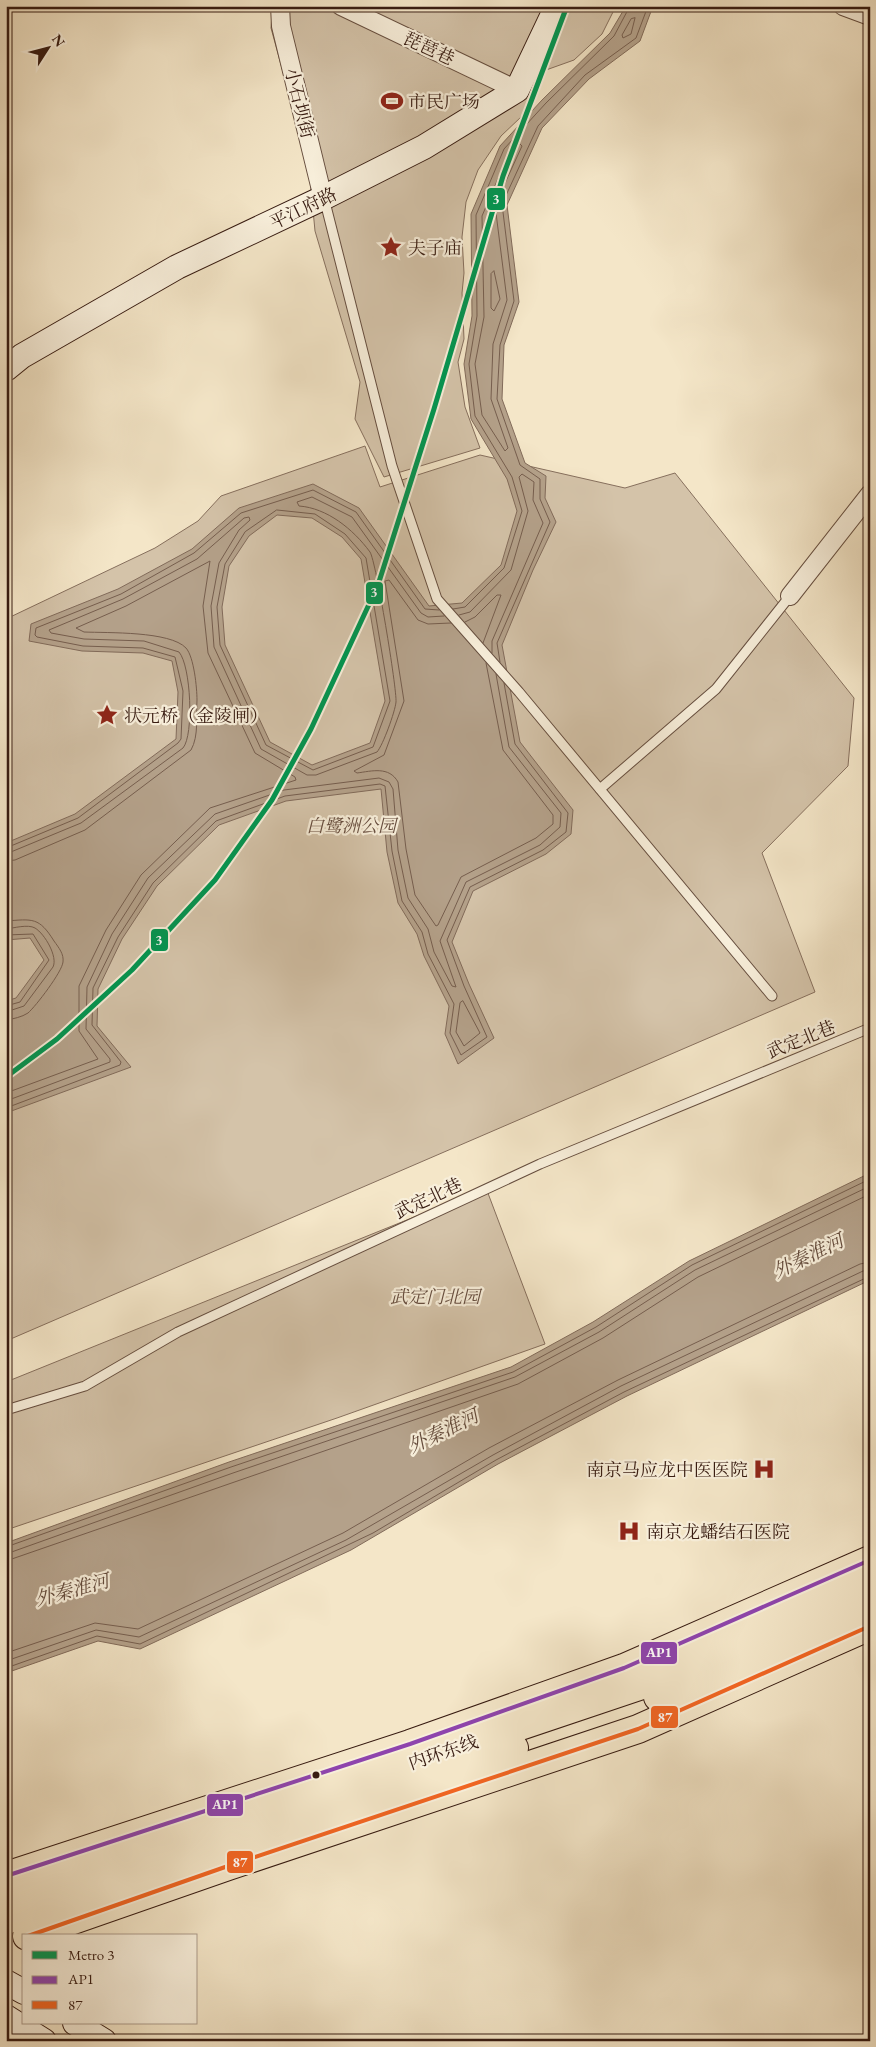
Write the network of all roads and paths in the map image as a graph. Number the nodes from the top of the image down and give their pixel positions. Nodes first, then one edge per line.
1 (280, 6) edge
2 (341, 6) edge
3 (557, 6) edge
4 (844, 6) edge
5 (870, 16) edge
6 (518, 90) junction
7 (324, 198) junction
8 (6, 369) edge
9 (870, 494) edge
10 (790, 596) joint
11 (600, 789) junction
12 (772, 996) dead end
13 (870, 1028) edge
14 (6, 1410) edge
15 (870, 1560) edge
16 (870, 1579) edge
17 (870, 1606) edge
18 (870, 1626) edge
19 (6, 1876) edge
20 (6, 1899) edge
21 (6, 1920) edge
22 (83, 1926) edge
23 (37, 1934) edge
24 (22, 1937) edge
25 (6, 1943) edge
26 (6, 1982) edge
27 (22, 1991) edge
28 (6, 2017) edge
29 (77, 2024) edge
30 (96, 2024) edge
31 (44, 2041) edge
32 (104, 2041) edge

1 - 7 street, 小石坝街
2 - 6 street, 琵琶巷
3 - 6 street
4 - 5 street
6 - 7 street, 平江府路
7 - 8 street, 平江府路
7 - 11 lane
9 - 10 street
10 - 11 lane
11 - 12 lane
13 - 14 lane, 武定北巷
15 - 19 main road
16 - 20 main road, 内环东线
17 - 21 main road, 内环东线
18 - 22 main road
22 - 23 main road
24 - 25 main road
26 - 27 street
28 - 31 street
29 - 32 street
30 - 32 street

